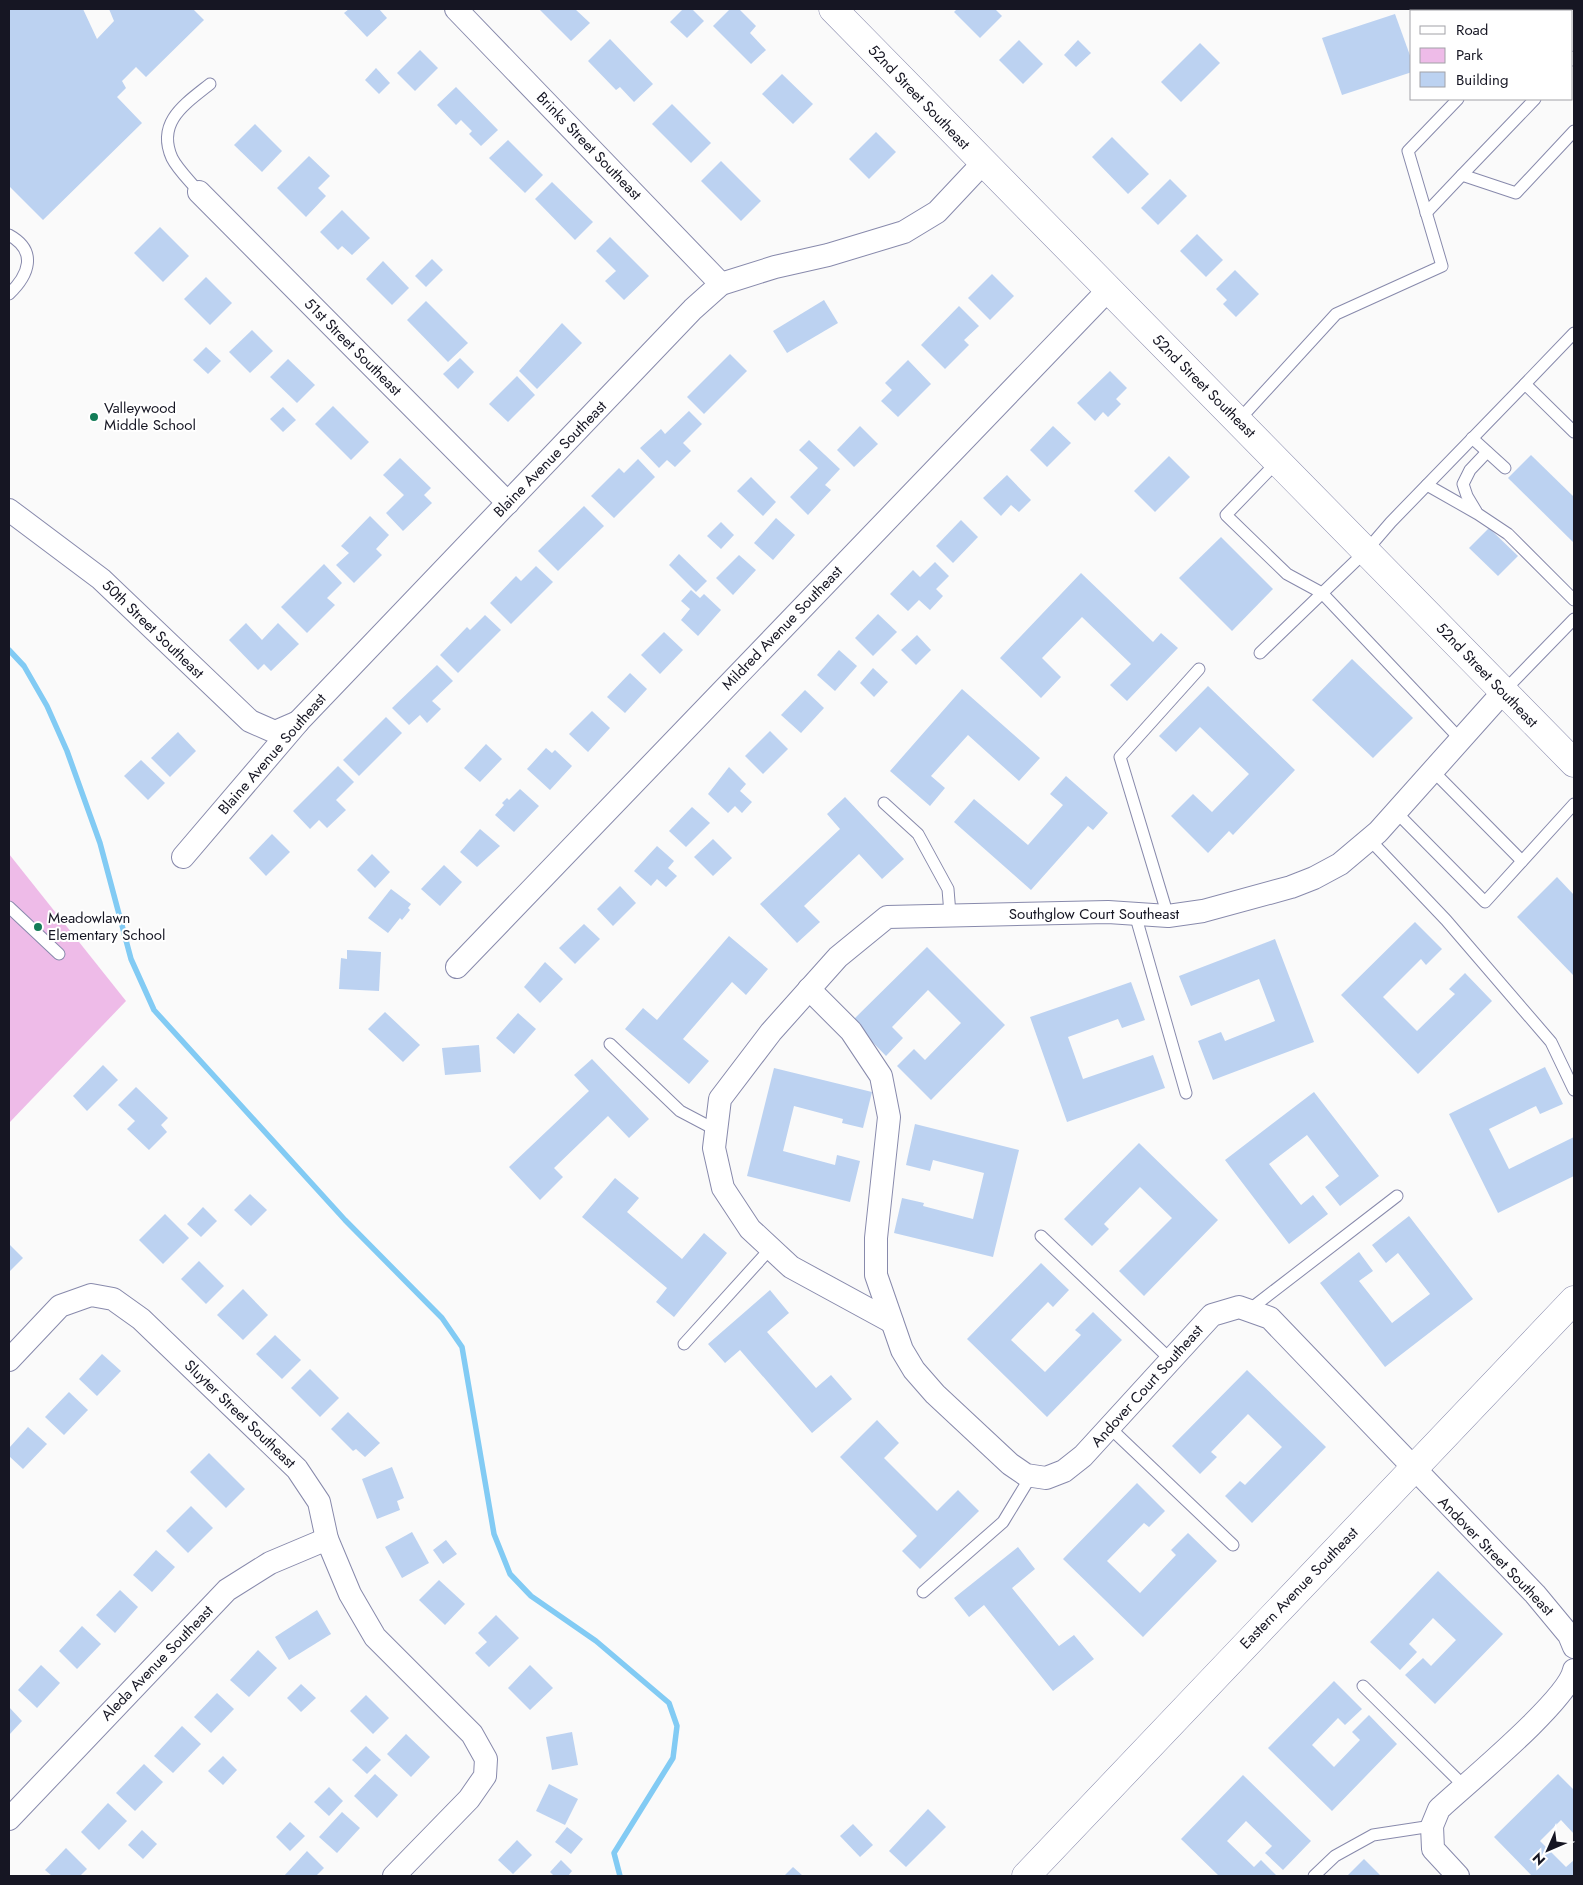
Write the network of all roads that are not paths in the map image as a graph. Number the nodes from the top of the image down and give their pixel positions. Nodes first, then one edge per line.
1 (456, 9) edge
2 (832, 9) edge
3 (210, 84) dead end
4 (1457, 100) edge
5 (1534, 100) edge
6 (1574, 131) edge
7 (983, 163) junction
8 (1462, 175) junction
9 (199, 192) joint
10 (1426, 213) junction
11 (9, 235) edge
12 (722, 284) junction
13 (1108, 289) junction
14 (9, 294) edge
15 (1574, 333) edge
16 (1525, 384) junction
17 (1238, 421) junction
18 (1574, 432) edge
19 (1472, 438) junction
20 (1488, 452) junction
21 (1278, 461) junction
22 (1505, 468) dead end
23 (1427, 485) junction
24 (508, 503) junction
25 (9, 510) edge
26 (1477, 513) junction
27 (1366, 551) junction
28 (1322, 592) junction
29 (1574, 600) edge
30 (1574, 620) edge
31 (1260, 653) dead end
32 (1198, 669) dead end
33 (1504, 691) junction
34 (299, 721) junction
35 (1460, 740) junction
36 (1574, 764) edge
37 (1433, 771) junction
38 (884, 802) dead end
39 (1574, 804) edge
40 (1396, 812) junction
41 (1370, 840) junction
42 (183, 857) dead end
43 (1522, 861) junction
44 (9, 907) edge
45 (950, 914) junction
46 (1135, 914) junction
47 (1168, 916) junction
48 (59, 954) dead end
49 (457, 968) dead end
50 (809, 989) junction
51 (610, 1044) dead end
52 (1574, 1090) edge
53 (1186, 1093) dead end
54 (716, 1130) junction
55 (1398, 1196) dead end
56 (1040, 1236) dead end
57 (771, 1248) junction
58 (1574, 1300) edge
59 (1249, 1310) junction
60 (892, 1322) junction
61 (684, 1344) dead end
62 (9, 1360) edge
63 (1171, 1360) junction
64 (1109, 1428) junction
65 (1413, 1469) junction
66 (1031, 1476) junction
67 (327, 1539) junction
68 (1233, 1545) dead end
69 (923, 1592) dead end
70 (1574, 1647) edge
71 (1574, 1670) edge
72 (1363, 1686) dead end
73 (1464, 1786) junction
74 (9, 1819) edge
75 (1432, 1826) junction
76 (394, 1876) edge
77 (1026, 1876) edge
78 (1314, 1876) edge
79 (1458, 1876) edge

1 - 12 street, Brinks Street Southeast
2 - 7 main road, 52nd Street Southeast
3 - 9 lane
4 - 10 lane
5 - 8 lane
6 - 8 lane
7 - 12 street, Blaine Avenue Southeast
7 - 13 main road, 52nd Street Southeast
8 - 10 lane
9 - 24 street, 51st Street Southeast
10 - 17 lane
11 - 14 lane
12 - 24 street, Blaine Avenue Southeast
13 - 17 main road, 52nd Street Southeast
13 - 49 street, Mildred Avenue Southeast
15 - 16 lane
16 - 18 lane
16 - 19 lane
17 - 21 main road, 52nd Street Southeast
19 - 20 lane
19 - 23 lane
20 - 22 lane
20 - 26 lane
21 - 27 main road, 52nd Street Southeast
21 - 28 lane
23 - 26 lane
23 - 27 lane
24 - 34 street, Blaine Avenue Southeast
25 - 34 street, 50th Street Southeast
26 - 29 lane
27 - 28 lane
27 - 33 main road, 52nd Street Southeast
28 - 31 lane
28 - 35 lane
30 - 33 lane
32 - 47 lane
33 - 35 street, Southglow Court Southeast
33 - 36 main road, 52nd Street Southeast
34 - 42 street, Blaine Avenue Southeast
35 - 37 street, Southglow Court Southeast
37 - 40 street, Southglow Court Southeast
37 - 43 lane
38 - 45 lane
39 - 43 lane
40 - 41 street, Southglow Court Southeast
40 - 43 lane
41 - 47 street, Southglow Court Southeast
41 - 52 lane
44 - 48 lane
45 - 46 street, Southglow Court Southeast
45 - 50 street, Southglow Court Southeast
46 - 47 street, Southglow Court Southeast
46 - 53 lane
50 - 54 street, Southglow Court Southeast
50 - 60 street
51 - 54 lane
54 - 57 street, Southglow Court Southeast
55 - 59 lane
56 - 63 lane
57 - 60 street, Southglow Court Southeast
57 - 61 lane
58 - 65 main road, Eastern Avenue Southeast
59 - 63 street, Andover Court Southeast
59 - 65 street, Andover Court Southeast
60 - 66 street
62 - 67 street, Sluyter Street Southeast
63 - 64 street, Andover Court Southeast
64 - 66 street, Andover Court Southeast
64 - 68 lane
65 - 70 street, Andover Street Southeast
65 - 77 main road, Eastern Avenue Southeast
66 - 69 lane
67 - 74 street, Aleda Avenue Southeast
67 - 76 street, Sluyter Street Southeast
71 - 73 street
72 - 73 lane
73 - 75 street
75 - 78 lane
75 - 79 street

